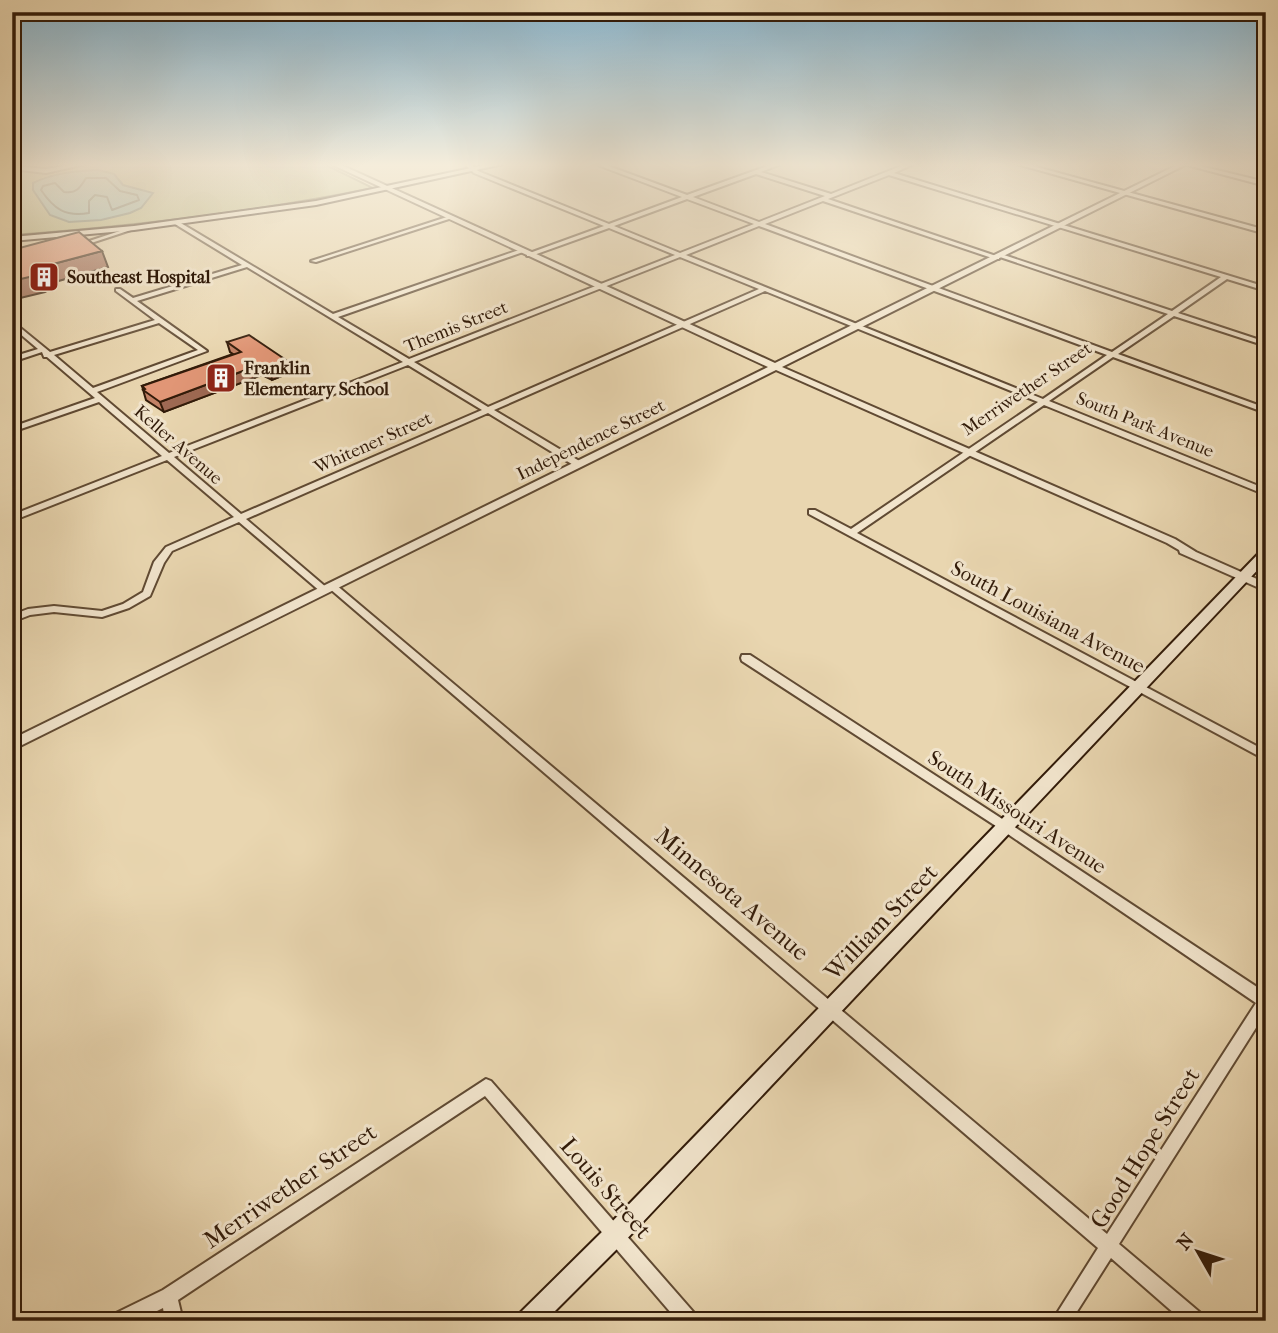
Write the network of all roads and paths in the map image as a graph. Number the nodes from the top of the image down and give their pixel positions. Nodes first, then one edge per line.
1 (154, 226) edge
2 (182, 226) edge
3 (424, 226) edge
4 (468, 226) edge
5 (610, 226) joint
6 (754, 226) edge
7 (766, 226) edge
8 (910, 226) edge
9 (1245, 226) edge
10 (1062, 227) joint
11 (134, 229) junction
12 (1266, 232) edge
13 (12, 239) edge
14 (74, 247) edge
15 (525, 253) junction
16 (682, 254) junction
17 (1000, 257) junction
18 (314, 261) dead end
19 (248, 265) junction
20 (1226, 277) junction
21 (599, 287) junction
22 (765, 289) junction
23 (1266, 289) edge
24 (118, 290) dead end
25 (935, 290) junction
26 (132, 300) junction
27 (1173, 313) junction
28 (334, 316) junction
29 (158, 321) junction
30 (12, 323) edge
31 (682, 325) junction
32 (857, 327) junction
33 (1266, 344) edge
34 (44, 353) junction
35 (1112, 355) junction
36 (12, 360) edge
37 (408, 362) junction
38 (776, 368) junction
39 (100, 399) junction
40 (1044, 401) junction
41 (486, 410) junction
42 (1266, 411) edge
43 (12, 430) edge
44 (967, 453) junction
45 (169, 457) junction
46 (578, 464) junction
47 (1266, 492) edge
48 (812, 512) dead end
49 (12, 519) edge
50 (239, 519) junction
51 (851, 533) junction
52 (1266, 553) edge
53 (1242, 576) junction
54 (1266, 587) edge
55 (328, 588) junction
56 (12, 619) edge
57 (746, 658) dead end
58 (1139, 687) junction
59 (12, 745) edge
60 (1266, 756) edge
61 (1006, 827) junction
62 (1265, 1000) edge
63 (832, 1009) junction
64 (486, 1086) joint
65 (614, 1236) junction
66 (1110, 1247) junction
67 (169, 1296) junction
68 (118, 1321) edge
69 (174, 1321) edge
70 (528, 1321) edge
71 (690, 1321) edge
72 (1061, 1321) edge
73 (1197, 1321) edge

1 - 11 main road
2 - 19 street
3 - 18 street
4 - 15 street
5 - 15 street
5 - 16 street, South Park Avenue
6 - 16 street, Themis Street
7 - 25 street
8 - 17 street
9 - 12 street
10 - 17 street, Independence Street
10 - 20 street
11 - 13 main road
11 - 14 street
15 - 21 street
15 - 28 street
16 - 21 street, Themis Street
16 - 22 street, South Park Avenue
17 - 25 street, Independence Street
17 - 27 street
19 - 26 street
19 - 28 street
20 - 23 street
20 - 27 street, Merriwether Street
21 - 31 street
21 - 37 street, Themis Street
22 - 31 street, Whitener Street
22 - 32 street, South Park Avenue
24 - 26 street
25 - 32 street, Independence Street
25 - 35 street
26 - 29 street
27 - 33 street
27 - 35 street, Merriwether Street
28 - 37 street
29 - 34 street
29 - 39 street
30 - 34 street, Keller Avenue
31 - 38 street
31 - 41 street, Whitener Street
32 - 38 street, Independence Street
32 - 40 street, South Park Avenue
34 - 36 street
34 - 39 street, Keller Avenue
35 - 40 street, Merriwether Street
35 - 42 street
37 - 41 street
37 - 45 street, Themis Street
38 - 44 street
38 - 46 street, Independence Street
39 - 43 street
39 - 45 street, Keller Avenue
40 - 44 street, Merriwether Street
40 - 47 street, South Park Avenue
41 - 46 street
41 - 50 street, Whitener Street
44 - 51 street, Merriwether Street
44 - 53 street
45 - 49 street, Themis Street
45 - 50 street, Keller Avenue
46 - 55 street, Independence Street
48 - 51 street, South Louisiana Avenue
50 - 55 street, Keller Avenue
50 - 56 street, Whitener Street
51 - 58 street, South Louisiana Avenue
52 - 53 main road, William Street
53 - 54 street
53 - 58 main road, William Street
55 - 59 street, Independence Street
55 - 63 street, Minnesota Avenue
57 - 61 street, South Missouri Avenue
58 - 60 street, South Louisiana Avenue
58 - 61 main road, William Street
61 - 62 street, South Missouri Avenue
61 - 63 main road, William Street
62 - 66 street, Good Hope Street
63 - 65 main road, William Street
63 - 66 street, Minnesota Avenue
64 - 65 street, Louis Street
64 - 67 street, Merriwether Street
65 - 70 main road, William Street
65 - 71 street, Louis Street
66 - 72 street, Good Hope Street
66 - 73 street, Minnesota Avenue
67 - 68 street, Merriwether Street
67 - 69 street

